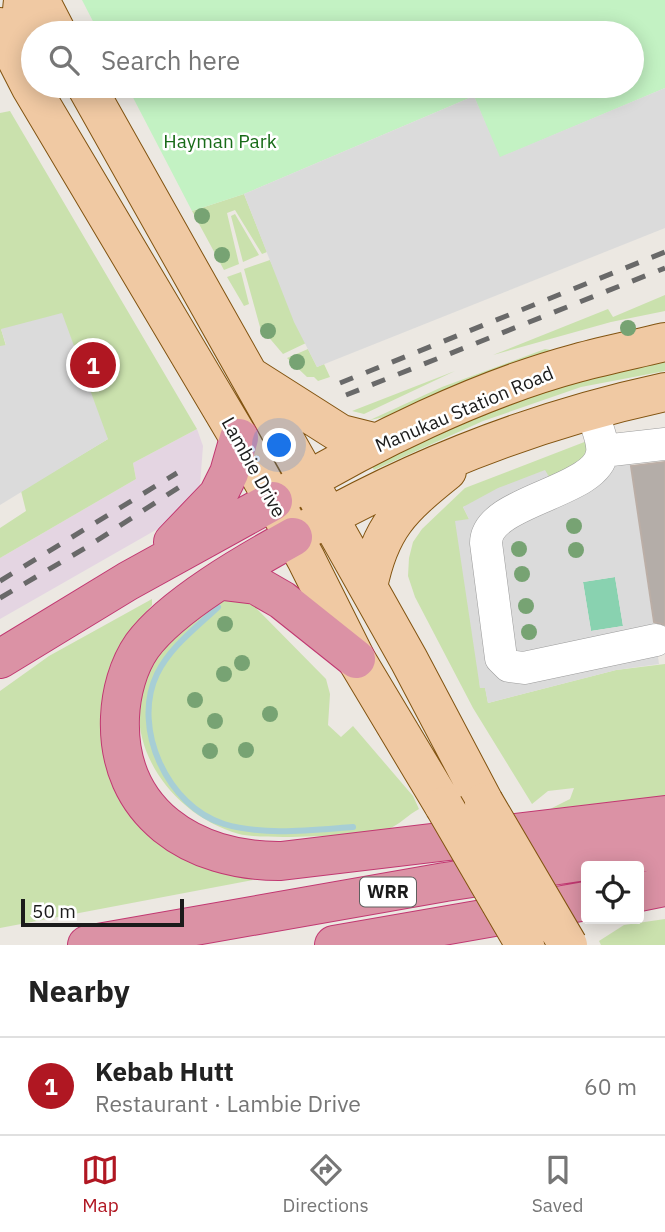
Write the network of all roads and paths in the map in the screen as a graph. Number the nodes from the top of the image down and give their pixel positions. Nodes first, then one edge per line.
1 (23, 0) edge
2 (40, 0) edge
3 (51, 21) edge
4 (9, 50) edge
5 (21, 70) edge
6 (37, 98) edge
7 (93, 98) edge
8 (665, 342) edge
9 (250, 376) junction
10 (665, 393) edge
11 (592, 411) junction
12 (239, 439) junction
13 (377, 443) junction
14 (665, 444) edge
15 (476, 448) junction
16 (603, 451) junction
17 (308, 480) junction
18 (273, 501) junction
19 (328, 517) junction
20 (293, 537) junction
21 (149, 570) junction
22 (223, 580) junction
23 (368, 587) junction
24 (656, 640) dead end
25 (356, 659) junction
26 (0, 660) edge
27 (665, 815) edge
28 (665, 849) edge
29 (665, 887) edge
30 (644, 890) edge
31 (581, 902) edge
32 (87, 945) edge
33 (334, 945) edge
34 (525, 945) edge
35 (568, 945) edge

1 - 4 main road
2 - 3 main road
4 - 5 main road, Lambie Drive
6 - 12 main road, Lambie Drive
7 - 9 main road, Lambie Drive
8 - 13 main road, Manukau Station Road
9 - 13 main road
9 - 17 main road, Lambie Drive
10 - 11 main road, Manukau Station Road
11 - 15 main road, Manukau Station Road
11 - 16 lane
12 - 18 main road, Lambie Drive
12 - 21 highway
13 - 17 main road, Manukau Station Road
14 - 16 lane
15 - 19 main road, Manukau Station Road
15 - 23 main road
16 - 24 lane
17 - 18 main road, Manukau Station Road
17 - 19 main road, Lambie Drive
18 - 20 main road, Lambie Drive
18 - 21 highway
19 - 20 main road, Manukau Station Road
19 - 23 main road, Lambie Drive
20 - 22 highway
20 - 25 main road, Lambie Drive
21 - 26 highway
22 - 25 highway
22 - 27 highway
23 - 35 main road, Lambie Drive, bridge
25 - 34 main road, Lambie Drive, bridge
28 - 32 highway, WRR
29 - 30 highway
31 - 33 highway, WRR

